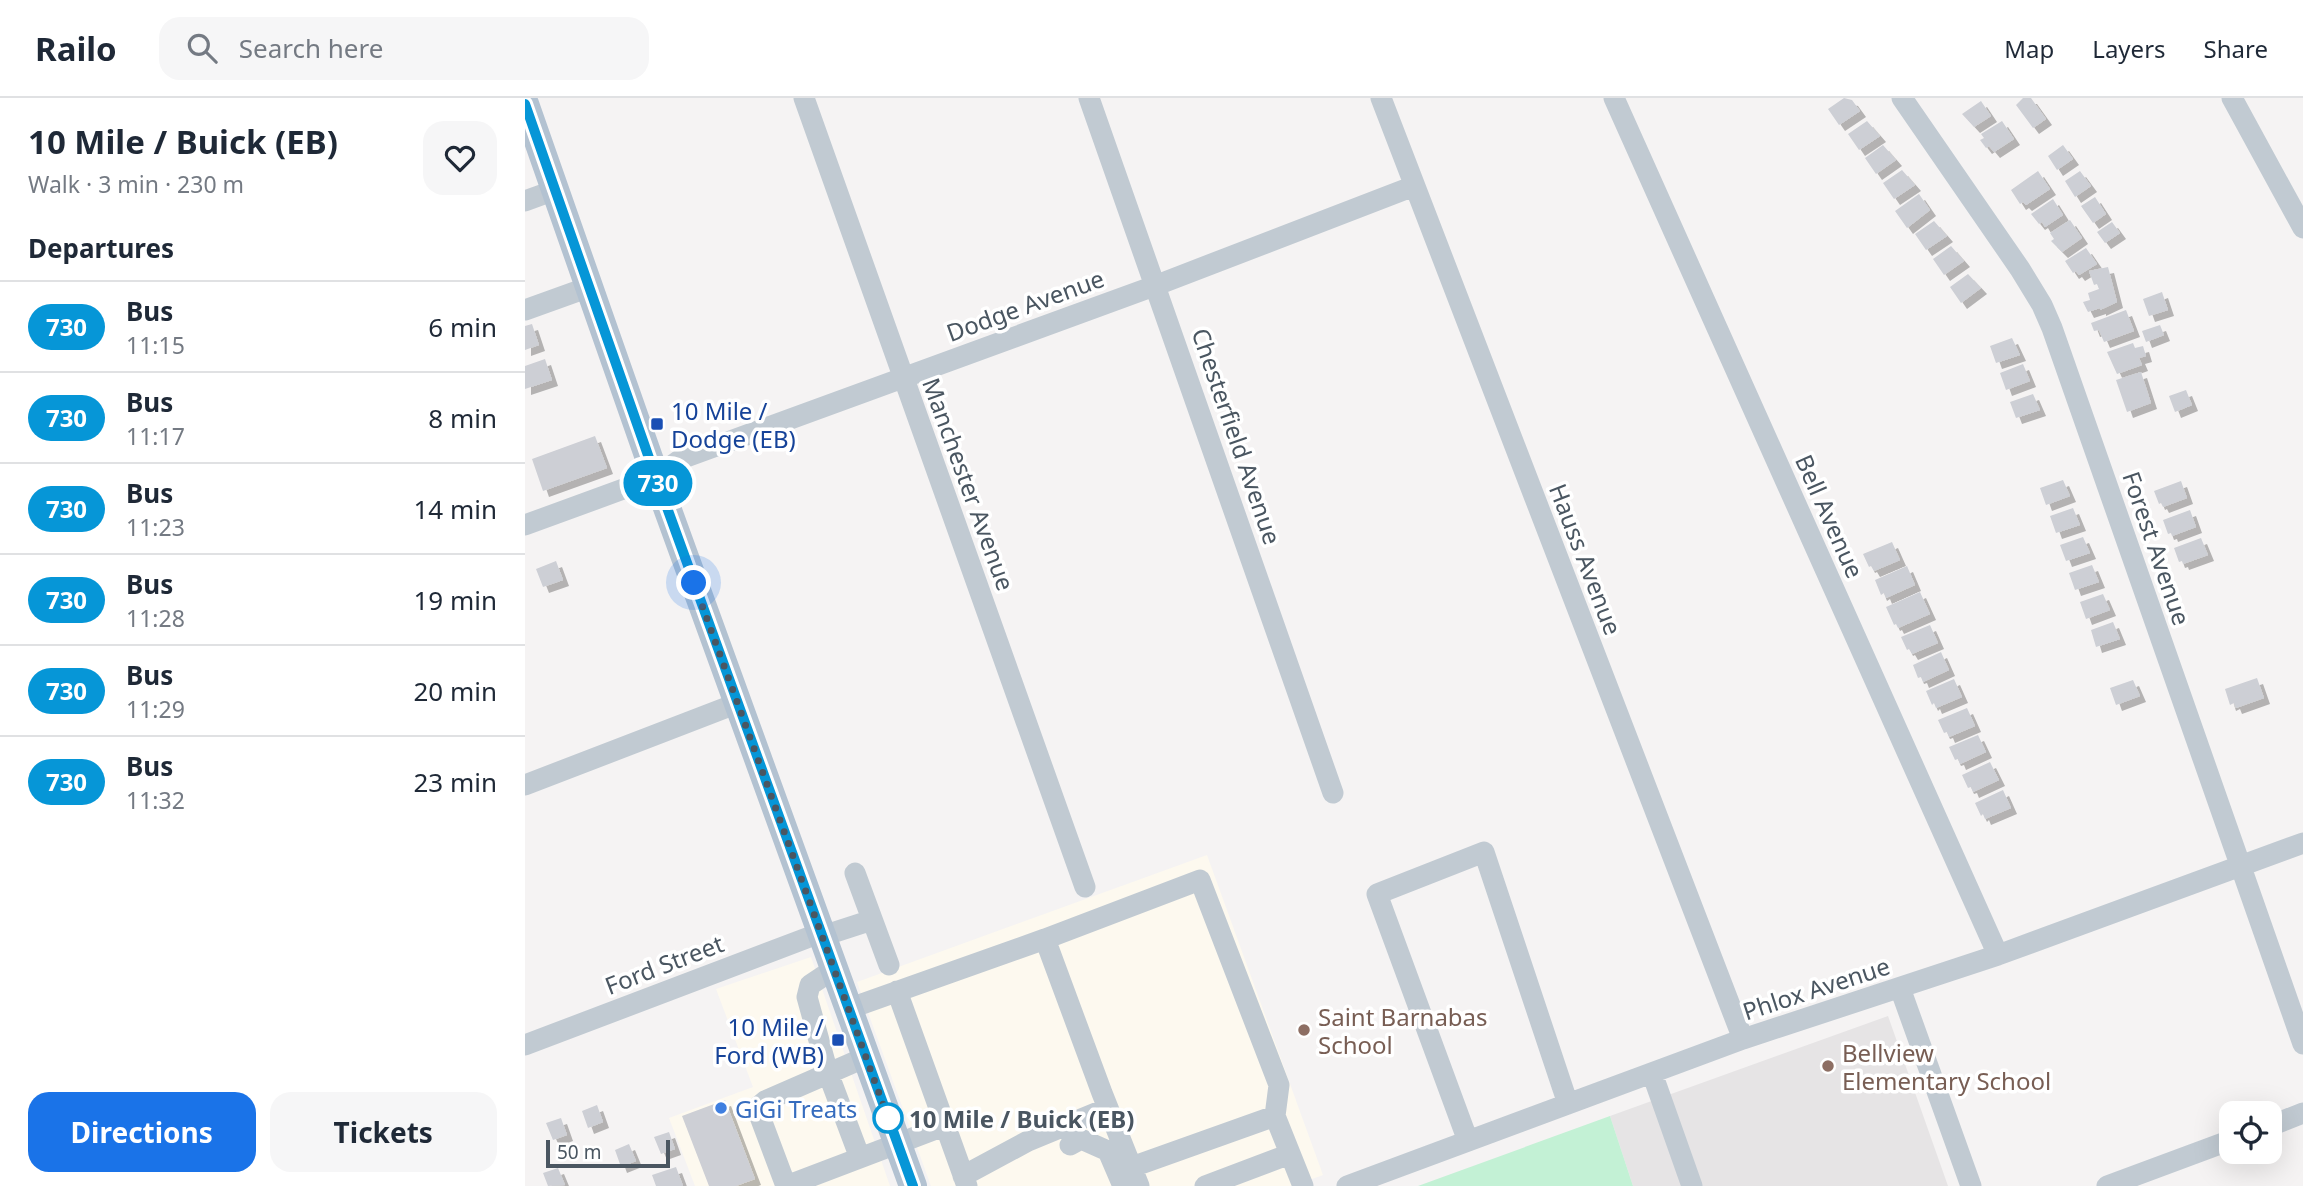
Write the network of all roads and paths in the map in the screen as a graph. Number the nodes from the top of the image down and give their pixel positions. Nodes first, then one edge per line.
1 (804, 98) edge
2 (1090, 98) edge
3 (1381, 98) edge
4 (1614, 98) edge
5 (1902, 98) edge
6 (2232, 98) edge
7 (527, 117) edge
8 (1415, 187) junction
9 (555, 190) junction
10 (525, 201) edge
11 (2303, 228) edge
12 (1157, 285) junction
13 (589, 287) junction
14 (525, 310) edge
15 (903, 378) junction
16 (656, 477) junction
17 (525, 525) edge
18 (738, 702) junction
19 (525, 785) edge
20 (1333, 793) dead end
21 (2303, 843) edge
22 (2240, 866) junction
23 (855, 873) dead end
24 (1085, 887) dead end
25 (872, 920) junction
26 (820, 933) junction
27 (1045, 939) junction
28 (1998, 956) junction
29 (889, 965) dead end
30 (834, 969) junction
31 (1900, 988) junction
32 (897, 991) junction
33 (848, 1009) junction
34 (1743, 1039) junction
35 (2303, 1044) edge
36 (525, 1045) edge
37 (866, 1057) junction
38 (828, 1073) junction
39 (1652, 1073) junction
40 (1568, 1104) junction
41 (1108, 1108) junction
42 (2303, 1113) edge
43 (1275, 1116) junction
44 (2282, 1121) edge
45 (944, 1126) junction
46 (1028, 1141) junction
47 (1468, 1141) junction
48 (898, 1144) junction
49 (2219, 1144) edge
50 (1290, 1154) junction
51 (860, 1158) junction
52 (1131, 1180) edge
53 (965, 1181) edge
54 (786, 1186) edge
55 (913, 1186) edge
56 (1205, 1186) edge
57 (1303, 1186) edge
58 (1347, 1186) edge
59 (1692, 1186) edge
60 (1971, 1186) edge
61 (2107, 1186) edge

1 - 15 street, Manchester Avenue
2 - 12 street, Chesterfield Avenue
3 - 8 street, Hauss Avenue
4 - 28 street, Bell Avenue
5 - 22 street, Forest Avenue
6 - 11 street
7 - 9 main road
8 - 12 street, Dodge Avenue
8 - 34 street, Hauss Avenue
9 - 10 street
9 - 13 main road
12 - 15 street, Dodge Avenue
12 - 20 street, Chesterfield Avenue
13 - 14 street
13 - 16 main road
15 - 16 street, Dodge Avenue
15 - 24 street, Manchester Avenue
16 - 17 street, Dodge Avenue
16 - 18 main road
18 - 19 street
18 - 26 main road
21 - 22 street, Phlox Avenue
22 - 28 street, Phlox Avenue
22 - 35 street, Forest Avenue
23 - 25 street
25 - 26 street, Ford Street
25 - 29 street
26 - 30 main road
26 - 36 street, Ford Street
27 - 32 street
27 - 41 street
27 - 43 street
28 - 31 street, Phlox Avenue
30 - 33 main road
30 - 38 street
31 - 34 street, Phlox Avenue
31 - 60 street
32 - 33 street
32 - 45 street
33 - 37 main road
34 - 39 street, Phlox Avenue
37 - 38 street
37 - 48 main road
38 - 51 street
38 - 54 street
39 - 40 street, Phlox Avenue
39 - 59 street
40 - 47 street, Phlox Avenue
40 - 47 street
41 - 46 street
41 - 52 street
42 - 44 street
43 - 50 street
43 - 52 street
45 - 48 street
45 - 53 street
46 - 52 street
46 - 53 street
47 - 58 street, Phlox Avenue
48 - 51 street
48 - 55 main road
49 - 61 street
50 - 56 street
50 - 57 street
51 - 54 street

